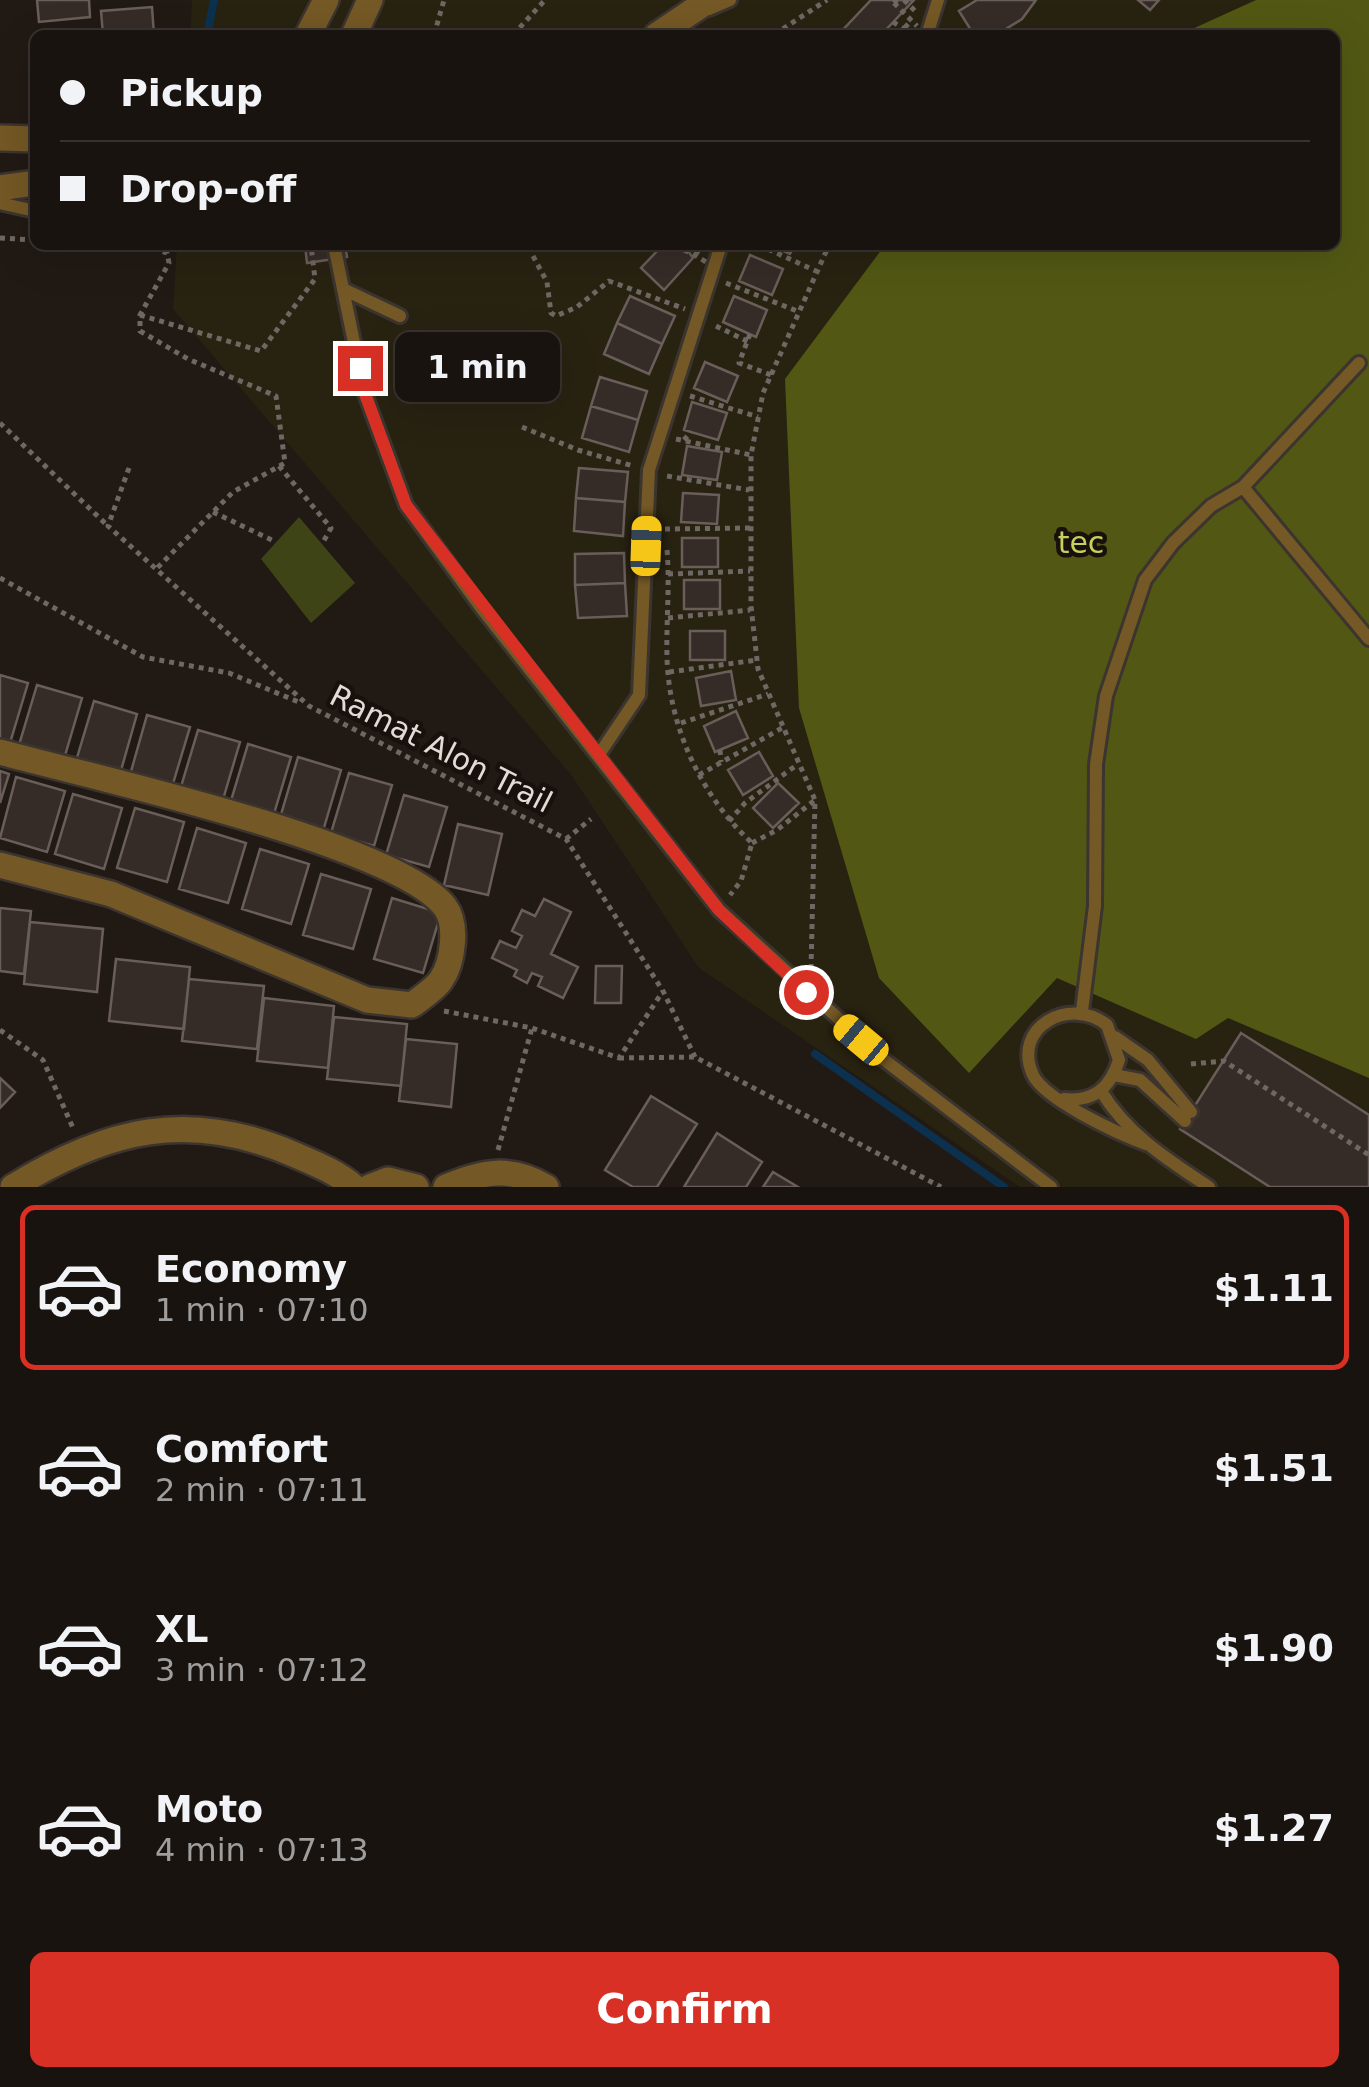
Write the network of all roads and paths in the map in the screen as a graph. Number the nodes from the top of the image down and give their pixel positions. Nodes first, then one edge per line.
1 (326, 0) edge
2 (370, 0) edge
3 (444, 0) edge
4 (545, 0) edge
5 (709, 0) edge
6 (730, 0) edge
7 (827, 0) edge
8 (938, 0) edge
9 (898, 1) edge
10 (918, 14) dead end
11 (684, 20) junction
12 (893, 22) dead end
13 (311, 30) edge
14 (356, 30) edge
15 (435, 30) edge
16 (518, 30) edge
17 (666, 30) edge
18 (784, 30) edge
19 (905, 30) edge
20 (922, 30) edge
21 (0, 138) edge
22 (30, 139) edge
23 (30, 184) edge
24 (0, 188) edge
25 (30, 197) edge
26 (0, 200) edge
27 (30, 209) edge
28 (0, 238) edge
29 (30, 240) edge
30 (162, 250) edge
31 (312, 250) edge
32 (335, 250) edge
33 (719, 250) edge
34 (774, 250) edge
35 (827, 250) edge
36 (691, 252) edge
37 (533, 256) dead end
38 (706, 262) dead end
39 (816, 272) junction
40 (733, 286) dead end
41 (343, 289) junction
42 (676, 305) dead end
43 (797, 311) junction
44 (140, 316) junction
45 (400, 316) dead end
46 (725, 328) dead end
47 (1359, 363) dead end
48 (770, 375) junction
49 (698, 395) dead end
50 (758, 417) junction
51 (0, 423) edge
52 (522, 427) dead end
53 (690, 432) dead end
54 (751, 455) junction
55 (279, 466) junction
56 (128, 468) dead end
57 (649, 470) junction
58 (684, 479) dead end
59 (1243, 486) junction
60 (751, 490) junction
61 (212, 512) junction
62 (108, 526) junction
63 (750, 528) junction
64 (665, 529) dead end
65 (276, 542) dead end
66 (322, 544) dead end
67 (156, 570) junction
68 (750, 571) junction
69 (668, 574) dead end
70 (0, 578) edge
71 (751, 610) junction
72 (1369, 639) edge
73 (696, 660) dead end
74 (757, 660) junction
75 (693, 668) junction
76 (668, 672) junction
77 (768, 694) junction
78 (706, 705) dead end
79 (309, 706) junction
80 (705, 714) junction
81 (680, 724) junction
82 (782, 728) junction
83 (720, 750) dead end
84 (0, 752) edge
85 (600, 753) junction
86 (721, 762) junction
87 (798, 764) junction
88 (699, 775) junction
89 (815, 800) junction
90 (591, 819) dead end
91 (729, 821) junction
92 (566, 839) junction
93 (752, 844) junction
94 (0, 865) edge
95 (730, 896) dead end
96 (810, 973) dead end
97 (662, 990) junction
98 (412, 1005) junction
99 (1082, 1011) junction
100 (532, 1028) junction
101 (0, 1030) edge
102 (1115, 1037) junction
103 (695, 1057) junction
104 (619, 1058) junction
105 (1191, 1064) dead end
106 (1114, 1076) junction
107 (1101, 1091) junction
108 (1064, 1099) junction
109 (1146, 1144) junction
110 (82, 1149) junction
111 (1369, 1155) edge
112 (492, 1170) junction
113 (13, 1187) edge
114 (354, 1187) edge
115 (370, 1187) edge
116 (416, 1187) edge
117 (446, 1187) edge
118 (546, 1187) edge
119 (941, 1187) edge
120 (1051, 1187) edge
121 (1209, 1187) edge

1 - 13 street
2 - 14 street
3 - 15 path
4 - 16 path
5 - 11 street
6 - 11 lane
7 - 18 path
8 - 20 lane
9 - 10 path
9 - 20 path, bridge
11 - 17 street
12 - 19 path, bridge
21 - 22 street
23 - 24 street
25 - 26 street
26 - 27 lane
28 - 29 path
30 - 44 path
31 - 44 path
32 - 41 lane
33 - 57 lane
34 - 39 path
35 - 39 path
36 - 38 path, bridge
37 - 42 path
39 - 43 path
40 - 43 path
41 - 45 lane
41 - 85 lane
43 - 48 path
44 - 55 path
46 - 48 path
47 - 59 lane
48 - 50 path
49 - 50 path
50 - 54 path
51 - 62 path, Ramat Alon Trail
52 - 57 path
53 - 54 path
54 - 60 path
55 - 61 path
55 - 66 path
56 - 62 path
57 - 85 lane
58 - 60 path
59 - 72 lane
59 - 99 lane
60 - 63 path
61 - 65 path
61 - 67 path
62 - 67 path, Ramat Alon Trail
63 - 64 path
63 - 68 path
67 - 79 path, Ramat Alon Trail
68 - 69 path
68 - 71 path
70 - 79 path
71 - 74 path
71 - 76 path
73 - 75 path
74 - 75 path
74 - 77 path
75 - 76 path
76 - 81 path
77 - 80 path
77 - 82 path
78 - 80 path
79 - 92 path, Ramat Alon Trail
80 - 81 path
81 - 88 path
82 - 86 path
82 - 87 path
83 - 86 path
84 - 98 street
85 - 120 lane
86 - 88 path
87 - 89 path
87 - 91 path
88 - 91 path
89 - 93 path
89 - 96 path
90 - 92 path
91 - 93 path
92 - 97 path, Ramat Alon Trail
93 - 95 path
94 - 98 street
97 - 103 path, Ramat Alon Trail
97 - 104 path
98 - 100 path
99 - 102 lane
99 - 108 lane
100 - 104 path
100 - 112 path
101 - 110 path
102 - 106 lane
102 - 106 lane
103 - 104 path
103 - 119 path
105 - 111 path
106 - 107 lane
107 - 108 lane
107 - 109 lane
108 - 109 lane
109 - 121 lane
110 - 113 street
110 - 114 street
112 - 117 street
112 - 118 street
115 - 116 street

